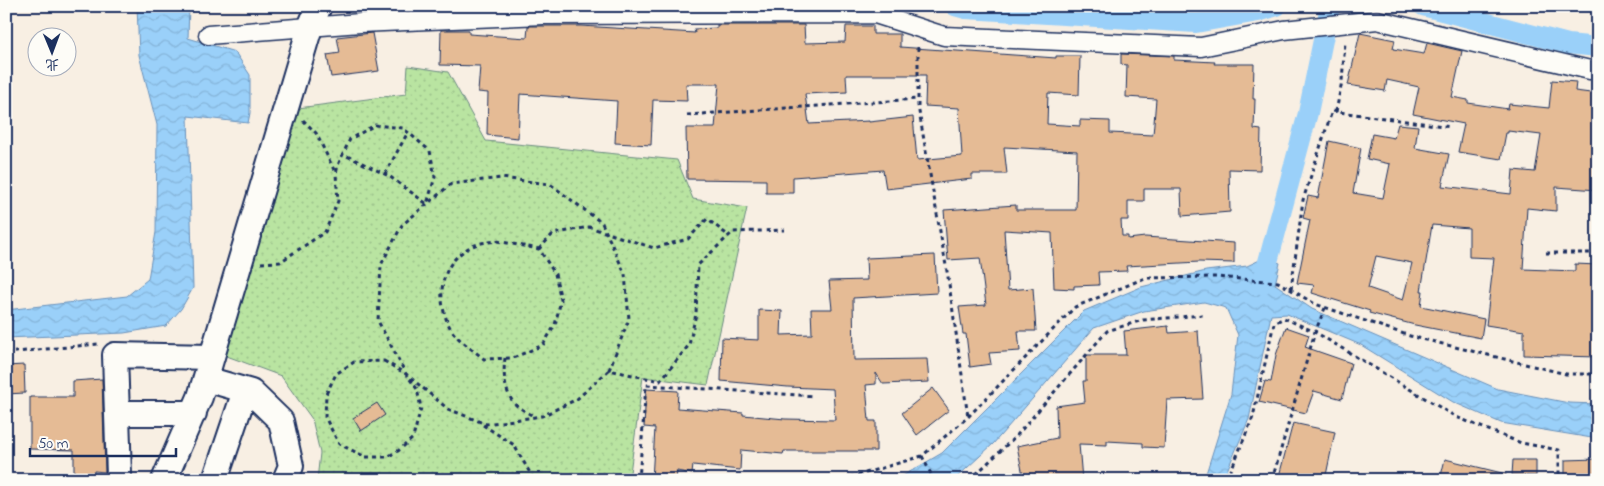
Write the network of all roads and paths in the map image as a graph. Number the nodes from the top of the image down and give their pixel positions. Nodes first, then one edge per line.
1 (315, 17) edge
2 (1346, 23) junction
3 (918, 28) junction
4 (208, 35) dead end
5 (1598, 70) edge
6 (918, 99) junction
7 (285, 111) junction
8 (1336, 112) junction
9 (687, 116) dead end
10 (1451, 127) dead end
11 (408, 132) junction
12 (343, 154) junction
13 (336, 174) junction
14 (385, 174) junction
15 (427, 204) junction
16 (785, 230) dead end
17 (606, 233) junction
18 (729, 236) junction
19 (539, 249) junction
20 (1546, 253) dead end
21 (1598, 253) edge
22 (240, 264) junction
23 (1291, 290) junction
24 (1325, 308) junction
25 (1203, 315) dead end
26 (1315, 332) junction
27 (6, 353) edge
28 (115, 355) junction
29 (212, 356) junction
30 (504, 358) junction
31 (609, 370) junction
32 (406, 374) junction
33 (1598, 374) edge
34 (206, 379) junction
35 (245, 391) junction
36 (813, 396) dead end
37 (117, 413) junction
38 (194, 413) junction
39 (536, 417) junction
40 (968, 417) junction
41 (476, 420) junction
42 (922, 456) junction
43 (117, 480) edge
44 (164, 480) edge
45 (215, 480) edge
46 (285, 480) edge
47 (534, 480) edge
48 (639, 480) edge
49 (842, 480) edge
50 (934, 480) edge
51 (970, 480) edge
52 (1227, 480) edge
53 (1272, 480) edge
54 (1559, 480) edge

1 - 3 street
1 - 4 street
1 - 7 street
2 - 3 street
2 - 5 street
2 - 8 path
3 - 6 path
6 - 9 path
6 - 40 path
7 - 13 path
7 - 22 street
8 - 10 path
8 - 23 path
11 - 12 path
11 - 14 path
11 - 15 path
12 - 13 path
12 - 14 path
13 - 22 path
14 - 15 path
15 - 17 path
15 - 32 path
16 - 18 path
17 - 18 path
17 - 19 path
17 - 31 path
18 - 31 path
19 - 30 path
19 - 30 path
20 - 21 path
22 - 29 street
23 - 24 path
23 - 40 path
24 - 26 path
24 - 33 path
25 - 51 path
26 - 52 path
26 - 53 path
26 - 54 path
27 - 28 path
28 - 29 street
28 - 37 street
29 - 34 street
30 - 39 path
31 - 39 path
32 - 32 path
32 - 41 path
34 - 35 street
34 - 38 street
35 - 45 street
35 - 46 street
36 - 48 path
37 - 38 street
37 - 43 street
38 - 44 street
39 - 41 path
40 - 42 path
41 - 47 path
42 - 49 path
42 - 50 path

